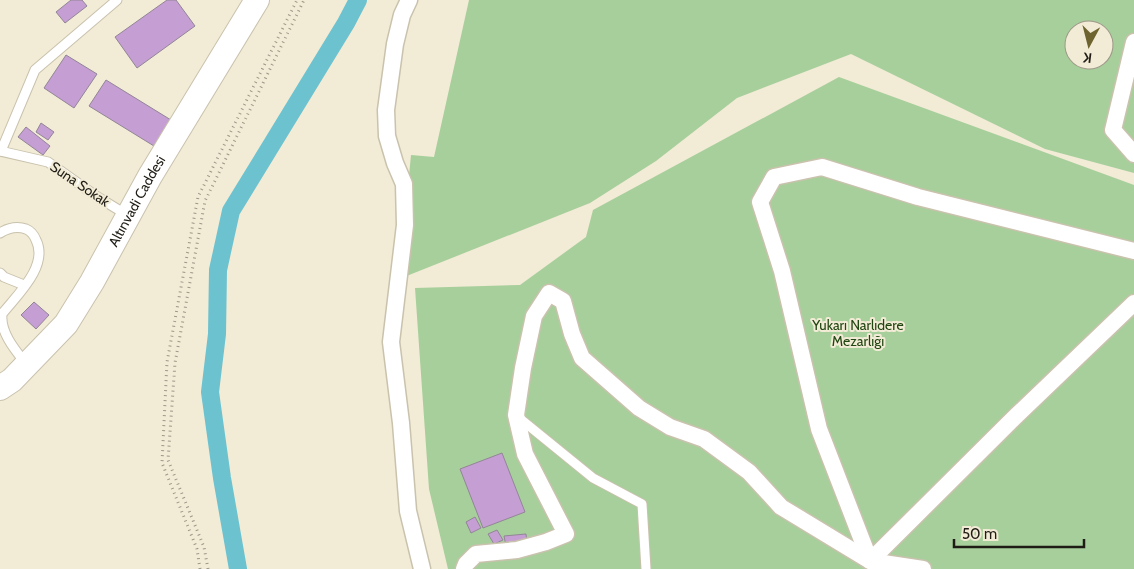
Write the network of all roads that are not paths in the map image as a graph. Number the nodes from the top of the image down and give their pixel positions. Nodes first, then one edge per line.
1 (118, 0) edge
2 (257, 0) edge
3 (409, 0) edge
4 (1134, 42) edge
5 (1, 151) edge
6 (1134, 154) edge
7 (129, 217) junction
8 (0, 233) edge
9 (1134, 250) edge
10 (0, 273) edge
11 (24, 286) junction
12 (1134, 303) edge
13 (27, 365) junction
14 (0, 388) edge
15 (516, 414) junction
16 (870, 561) junction
17 (422, 569) edge
18 (464, 569) edge
19 (646, 569) edge
20 (923, 569) edge

1 - 5 lane
2 - 7 street, Altınvadi Caddesi
3 - 17 street
4 - 6 street
5 - 7 lane, Suna Sokak
7 - 13 street, Altınvadi Caddesi
8 - 11 lane
9 - 16 street
10 - 11 lane
11 - 13 lane
12 - 16 street
13 - 14 street, Altınvadi Caddesi
15 - 16 street
15 - 18 street
15 - 19 lane
16 - 20 street

